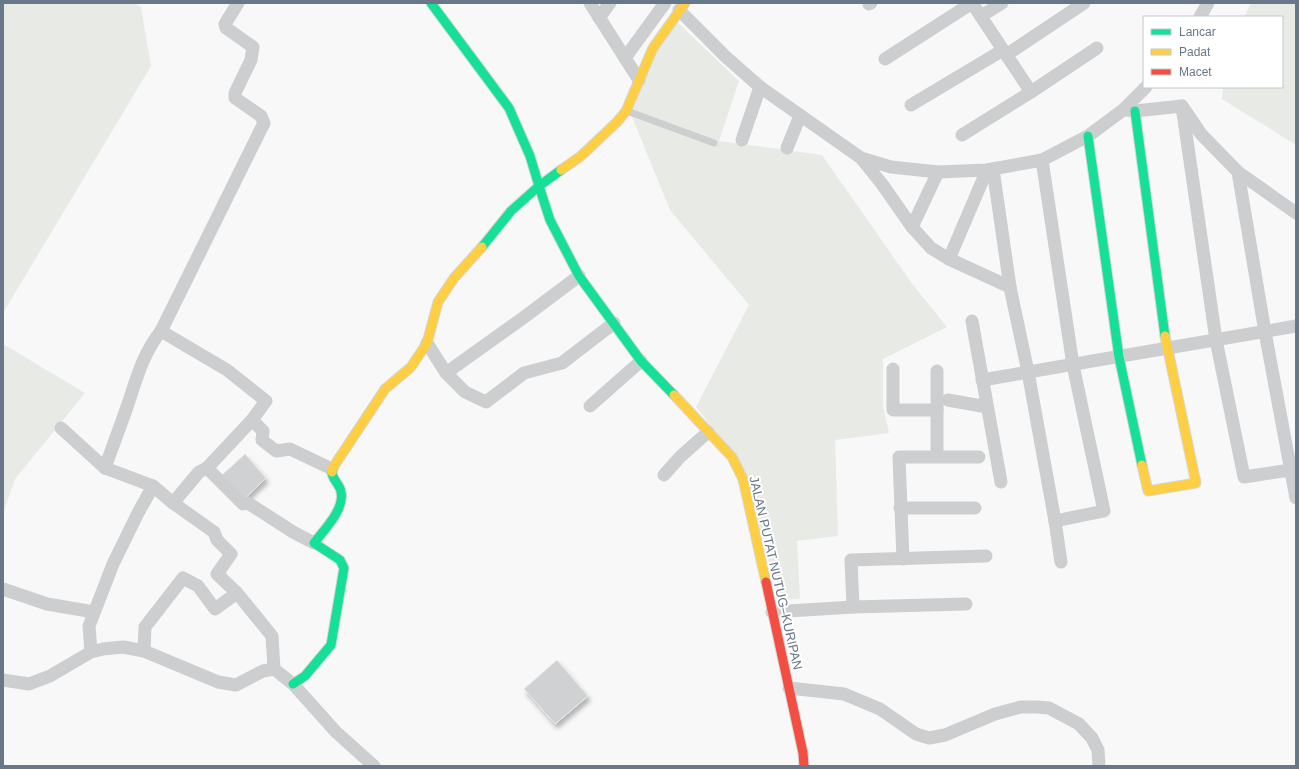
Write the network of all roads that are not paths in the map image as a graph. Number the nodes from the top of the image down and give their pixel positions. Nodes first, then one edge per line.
1 (238, 3) edge
2 (431, 3) edge
3 (590, 3) edge
4 (610, 3) edge
5 (665, 3) edge
6 (972, 3) edge
7 (1002, 3) edge
8 (1084, 3) edge
9 (1208, 3) edge
10 (682, 7) edge
11 (981, 16) junction
12 (1201, 16) edge
13 (599, 18) junction
14 (1097, 48) dead end
15 (1005, 52) junction
16 (625, 58) junction
17 (886, 59) dead end
18 (639, 80) junction
19 (760, 87) junction
20 (1145, 88) edge
21 (1031, 92) junction
22 (911, 105) dead end
23 (1182, 106) junction
24 (1129, 110) junction
25 (626, 111) junction
26 (800, 116) junction
27 (962, 135) dead end
28 (1088, 136) junction
29 (742, 140) dead end
30 (714, 143) dead end
31 (787, 148) dead end
32 (861, 158) junction
33 (1042, 160) junction
34 (990, 169) junction
35 (938, 172) junction
36 (1238, 172) junction
37 (539, 186) junction
38 (1296, 215) edge
39 (912, 227) junction
40 (949, 259) junction
41 (579, 276) junction
42 (1010, 287) junction
43 (972, 321) dead end
44 (614, 323) junction
45 (1296, 326) edge
46 (161, 331) junction
47 (1264, 332) junction
48 (1216, 340) junction
49 (427, 343) junction
50 (1167, 348) junction
51 (1119, 357) junction
52 (641, 361) junction
53 (1073, 364) junction
54 (893, 369) dead end
55 (937, 371) dead end
56 (1028, 372) junction
57 (446, 373) junction
58 (982, 380) junction
59 (948, 400) dead end
60 (590, 406) dead end
61 (987, 407) junction
62 (937, 410) junction
63 (252, 420) junction
64 (61, 428) dead end
65 (708, 432) junction
66 (937, 456) junction
67 (979, 457) dead end
68 (105, 468) junction
69 (207, 468) junction
70 (332, 469) junction
71 (1290, 470) junction
72 (664, 475) dead end
73 (1001, 482) dead end
74 (153, 486) junction
75 (1296, 498) edge
76 (173, 503) junction
77 (900, 508) junction
78 (975, 508) dead end
79 (1055, 521) junction
80 (314, 543) junction
81 (986, 556) dead end
82 (903, 559) junction
83 (1061, 562) dead end
84 (3, 589) edge
85 (237, 593) junction
86 (966, 604) dead end
87 (853, 607) junction
88 (94, 612) junction
89 (772, 612) junction
90 (144, 651) junction
91 (91, 652) junction
92 (274, 669) junction
93 (3, 680) edge
94 (293, 684) junction
95 (789, 688) junction
96 (374, 766) edge
97 (804, 766) edge
98 (1099, 766) edge

1 - 46 street
2 - 37 street, JALAN PUTAT NUTUG–KURIPAN
3 - 13 street
4 - 13 street
5 - 16 street
6 - 11 street
6 - 17 street
7 - 11 street
8 - 15 street
9 - 12 street
10 - 18 street
10 - 19 street
11 - 15 street
13 - 16 street
14 - 21 street
15 - 21 street
15 - 22 street
16 - 18 street
18 - 25 street
19 - 26 street
19 - 29 street
20 - 24 street
21 - 27 street
23 - 24 street
23 - 36 street
23 - 48 street
24 - 28 street
24 - 50 street
25 - 30 lane
25 - 37 street
26 - 31 street
26 - 32 street
28 - 33 street
28 - 51 street
32 - 35 street
32 - 39 street
33 - 34 street
33 - 53 street
34 - 35 street
34 - 40 street
34 - 42 street
35 - 39 street
36 - 38 street
36 - 47 street
37 - 41 street, JALAN PUTAT NUTUG–KURIPAN
37 - 49 street
39 - 40 street
40 - 42 street
41 - 44 street, JALAN PUTAT NUTUG–KURIPAN
41 - 57 street
42 - 56 street
43 - 58 street
44 - 52 street, JALAN PUTAT NUTUG–KURIPAN
44 - 57 street
45 - 47 street
46 - 63 street
46 - 68 street
47 - 48 street
47 - 71 street
48 - 50 street
48 - 71 street
49 - 57 street
49 - 70 street
50 - 51 street
50 - 51 street
51 - 53 street
52 - 60 street
52 - 65 street, JALAN PUTAT NUTUG–KURIPAN
53 - 56 street
53 - 79 street
54 - 62 street
55 - 62 street
56 - 58 street
56 - 79 street
58 - 61 street
59 - 61 street
61 - 73 street
62 - 66 street
63 - 69 street
63 - 70 street
64 - 68 street
65 - 72 street
65 - 89 street, JALAN PUTAT NUTUG–KURIPAN
66 - 67 street
66 - 77 street
68 - 74 street
69 - 76 street
69 - 80 street
70 - 80 street
71 - 75 street
74 - 76 street
74 - 88 street
76 - 85 street
77 - 78 street
77 - 82 street
79 - 83 street
80 - 94 street
81 - 82 street
82 - 87 street
84 - 88 street
85 - 90 street
85 - 92 street
86 - 87 street
87 - 89 street
88 - 91 street
89 - 95 street, JALAN PUTAT NUTUG–KURIPAN
90 - 91 street
90 - 92 street
91 - 93 street
92 - 94 street
94 - 96 street
95 - 97 street, JALAN PUTAT NUTUG–KURIPAN
95 - 98 street

